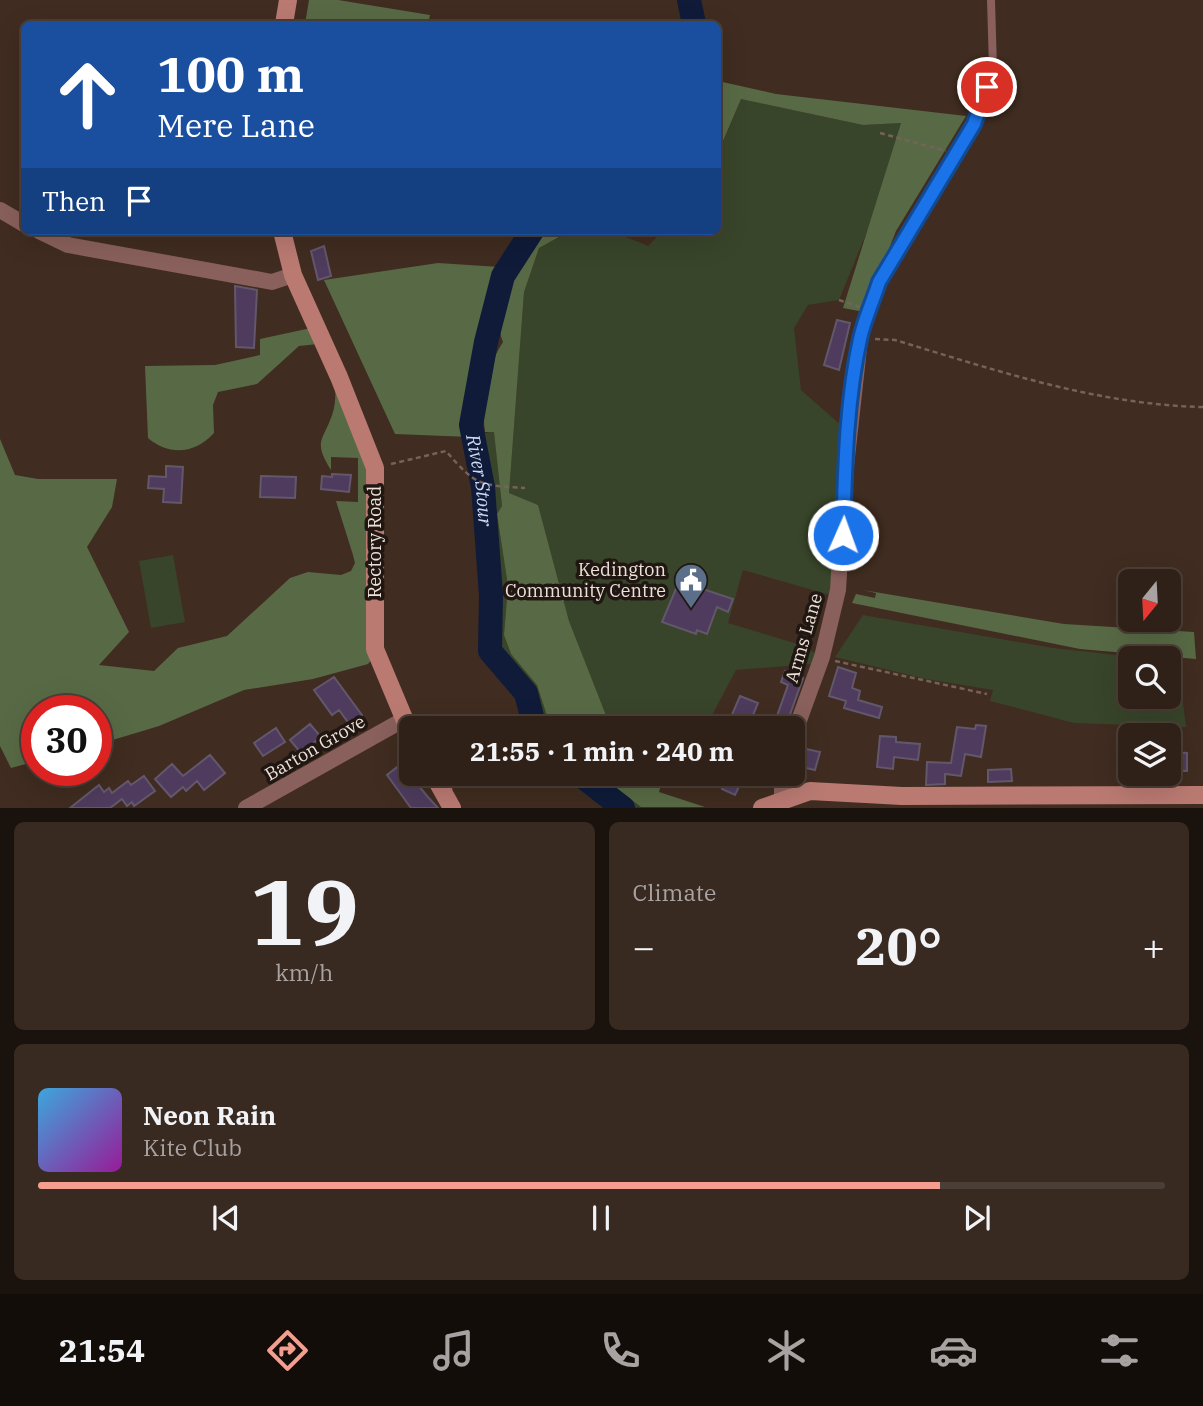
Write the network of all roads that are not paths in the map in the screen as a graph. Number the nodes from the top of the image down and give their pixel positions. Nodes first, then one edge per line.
1 (289, 0) edge
2 (991, 0) edge
3 (285, 21) edge
4 (0, 211) edge
5 (21, 222) edge
6 (47, 235) edge
7 (283, 235) edge
8 (293, 275) junction
9 (860, 339) joint
10 (402, 716) edge
11 (801, 716) edge
12 (399, 731) edge
13 (440, 786) edge
14 (1203, 795) edge
15 (275, 801) edge
16 (789, 801) edge
17 (449, 802) edge
18 (903, 802) edge
19 (246, 807) edge
20 (762, 807) edge

1 - 3 street
2 - 9 lane
4 - 5 street
6 - 8 street
7 - 8 street, Rectory Road
8 - 10 street, Rectory Road
9 - 11 street, Arms Lane
12 - 15 street, Barton Grove
13 - 17 street
14 - 18 street
15 - 19 street, Barton Grove
16 - 18 street
16 - 20 street

